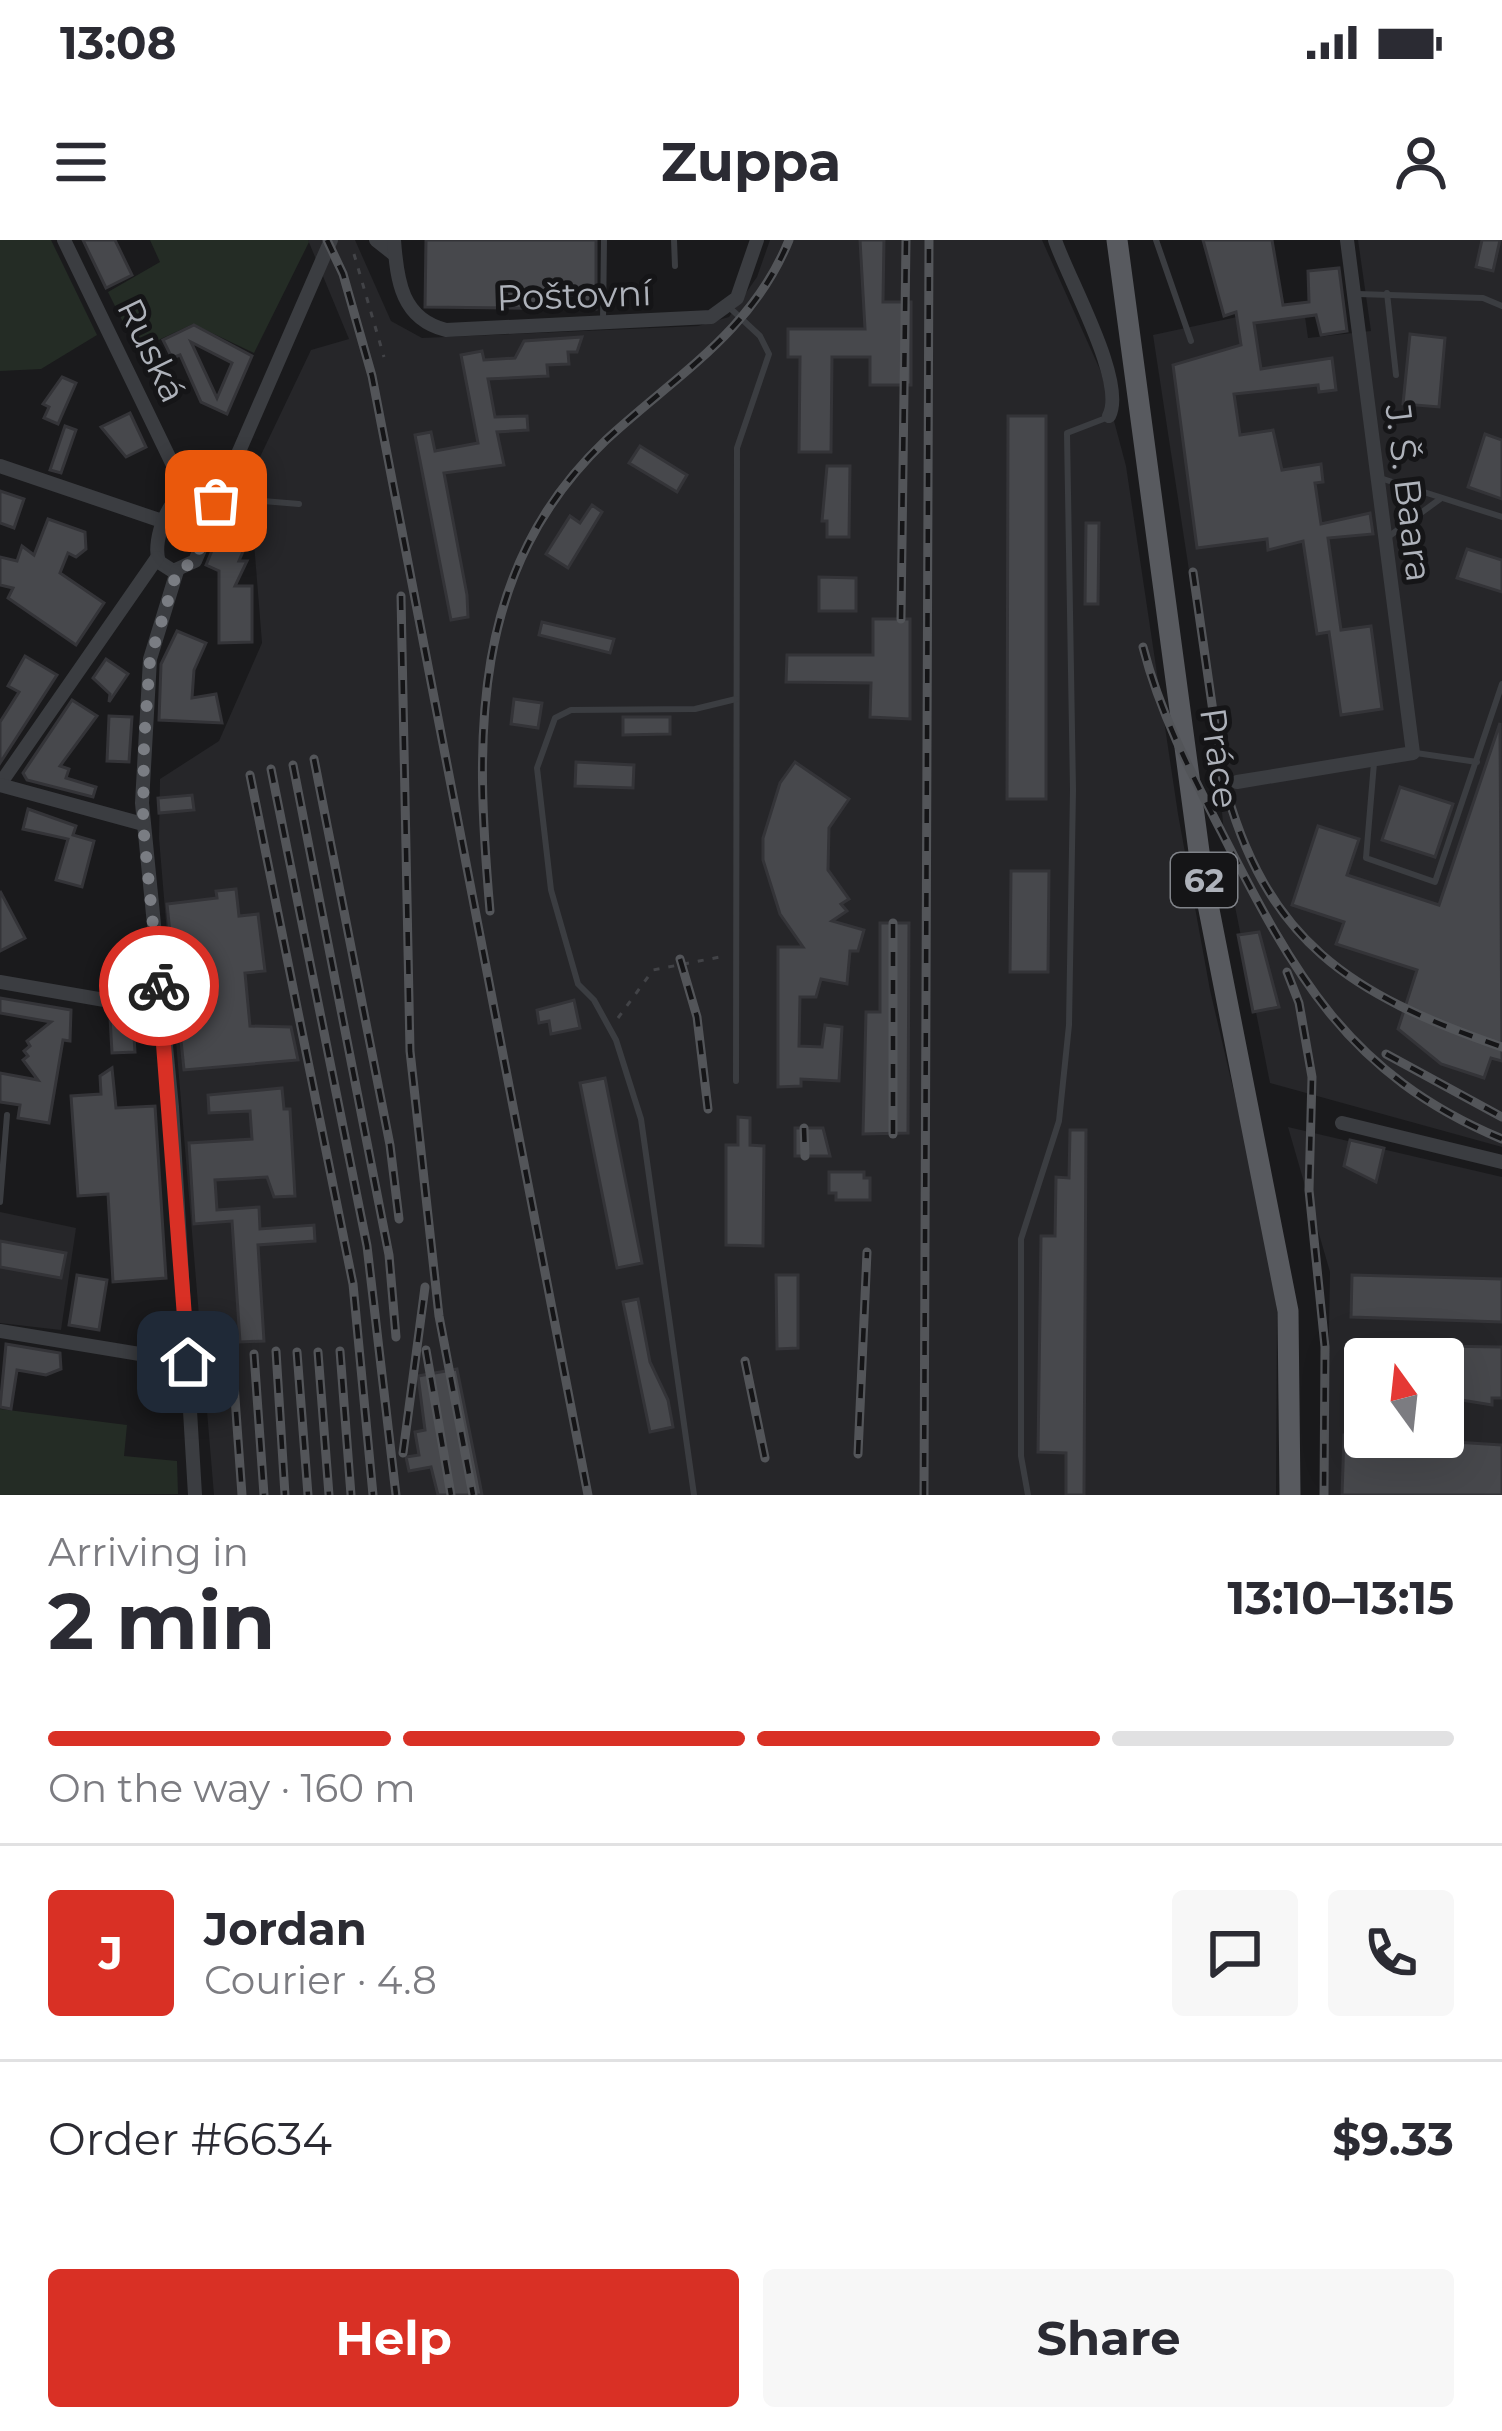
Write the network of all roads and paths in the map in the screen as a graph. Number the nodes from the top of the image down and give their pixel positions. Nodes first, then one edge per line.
1 (64, 240) edge
2 (332, 240) edge
3 (376, 240) edge
4 (604, 240) edge
5 (674, 240) edge
6 (757, 240) edge
7 (1055, 240) edge
8 (1156, 240) edge
9 (1347, 240) edge
10 (394, 248) edge
11 (1115, 248) edge
12 (354, 254) dead end
13 (675, 266) dead end
14 (1387, 293) junction
15 (1354, 294) junction
16 (1502, 306) edge
17 (729, 307) junction
18 (603, 324) junction
19 (1191, 341) dead end
20 (384, 357) dead end
21 (1396, 375) dead end
22 (1109, 416) joint
23 (0, 466) edge
24 (1377, 477) junction
25 (184, 488) junction
26 (213, 495) junction
27 (1442, 498) junction
28 (299, 504) dead end
29 (1502, 517) edge
30 (165, 522) junction
31 (1384, 539) junction
32 (157, 558) junction
33 (177, 571) junction
34 (1502, 684) edge
35 (736, 699) junction
36 (1414, 753) junction
37 (1375, 760) junction
38 (1477, 762) junction
39 (1238, 782) dead end
40 (0, 784) edge
41 (143, 824) junction
42 (736, 955) junction
43 (0, 982) edge
44 (162, 1010) junction
45 (610, 1029) junction
46 (736, 1081) dead end
47 (7, 1115) dead end
48 (1342, 1123) dead end
49 (1502, 1162) edge
50 (0, 1202) edge
51 (0, 1331) edge
52 (188, 1362) junction
53 (195, 1495) edge
54 (694, 1495) edge
55 (1028, 1495) edge
56 (1291, 1495) edge

1 - 25 street, Ruská
2 - 26 street
3 - 10 street, Poštovní
4 - 18 lane
5 - 13 lane
6 - 17 street
7 - 22 street
8 - 19 lane
9 - 15 street, J. Š. Baara
10 - 18 street, Poštovní
11 - 56 main road, Práce / 62
12 - 20 path
14 - 15 lane
14 - 16 lane
14 - 21 lane
15 - 24 street, J. Š. Baara
17 - 18 street, Poštovní
17 - 35 lane
22 - 55 lane
23 - 30 street
24 - 27 lane
24 - 31 street, J. Š. Baara
25 - 26 street
25 - 30 street
26 - 28 lane
26 - 33 street
27 - 29 lane
27 - 31 lane
30 - 32 street
31 - 36 street, J. Š. Baara
32 - 33 street
32 - 40 street
33 - 41 street
34 - 38 lane
35 - 42 lane
35 - 45 lane
36 - 37 street
36 - 38 lane
37 - 38 lane
37 - 39 street
40 - 41 street
41 - 44 street
42 - 45 path
42 - 46 lane
43 - 44 street
44 - 52 street
45 - 54 lane
47 - 50 lane
48 - 49 street
51 - 52 street
52 - 53 street

